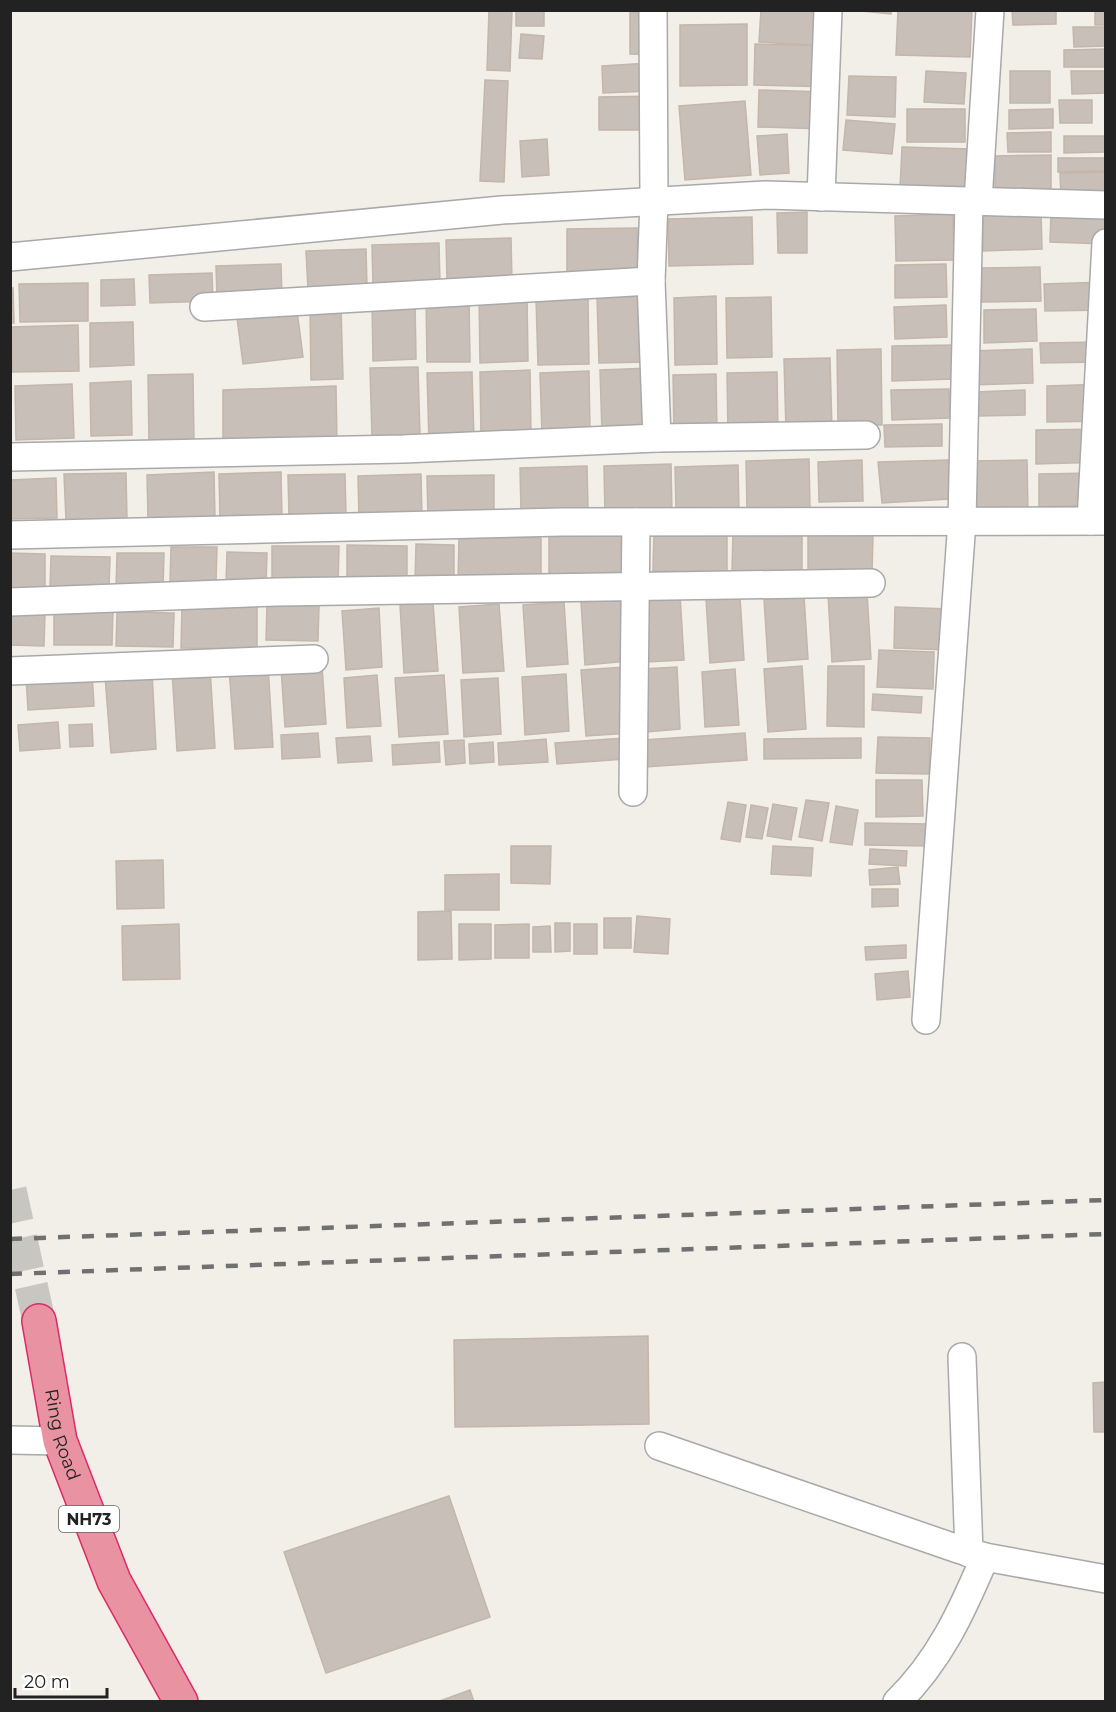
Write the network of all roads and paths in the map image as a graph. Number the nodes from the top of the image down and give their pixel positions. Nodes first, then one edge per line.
1 (653, 10) edge
2 (828, 10) edge
3 (990, 10) edge
4 (820, 196) junction
5 (654, 201) junction
6 (973, 201) junction
7 (1106, 205) edge
8 (1106, 243) edge
9 (10, 256) edge
10 (651, 281) junction
11 (204, 307) dead end
12 (866, 435) dead end
13 (657, 438) junction
14 (10, 457) edge
15 (962, 521) junction
16 (1098, 521) edge
17 (636, 522) junction
18 (10, 535) edge
19 (871, 583) dead end
20 (636, 587) junction
21 (10, 602) edge
22 (314, 659) dead end
23 (10, 671) edge
24 (633, 792) dead end
25 (926, 1020) dead end
26 (39, 1321) tunnel mouth
27 (962, 1358) dead end
28 (10, 1440) edge
29 (60, 1441) junction
30 (659, 1446) dead end
31 (977, 1555) junction
32 (1106, 1579) edge
33 (181, 1701) edge
34 (897, 1701) edge

1 - 5 street
2 - 4 street
3 - 6 street
4 - 5 street
4 - 6 street
5 - 9 street
5 - 10 street
6 - 7 street
6 - 15 street
8 - 16 street
10 - 11 street
10 - 13 street
12 - 13 street
13 - 14 street
15 - 16 street
15 - 17 street
15 - 25 street
17 - 18 street
17 - 20 street
19 - 20 street
20 - 21 street
20 - 24 street
22 - 23 street
26 - 29 highway, Ring Road / NH73
27 - 31 street
28 - 29 street
29 - 33 highway, Ring Road / NH73
30 - 31 street
31 - 32 street
31 - 34 street

